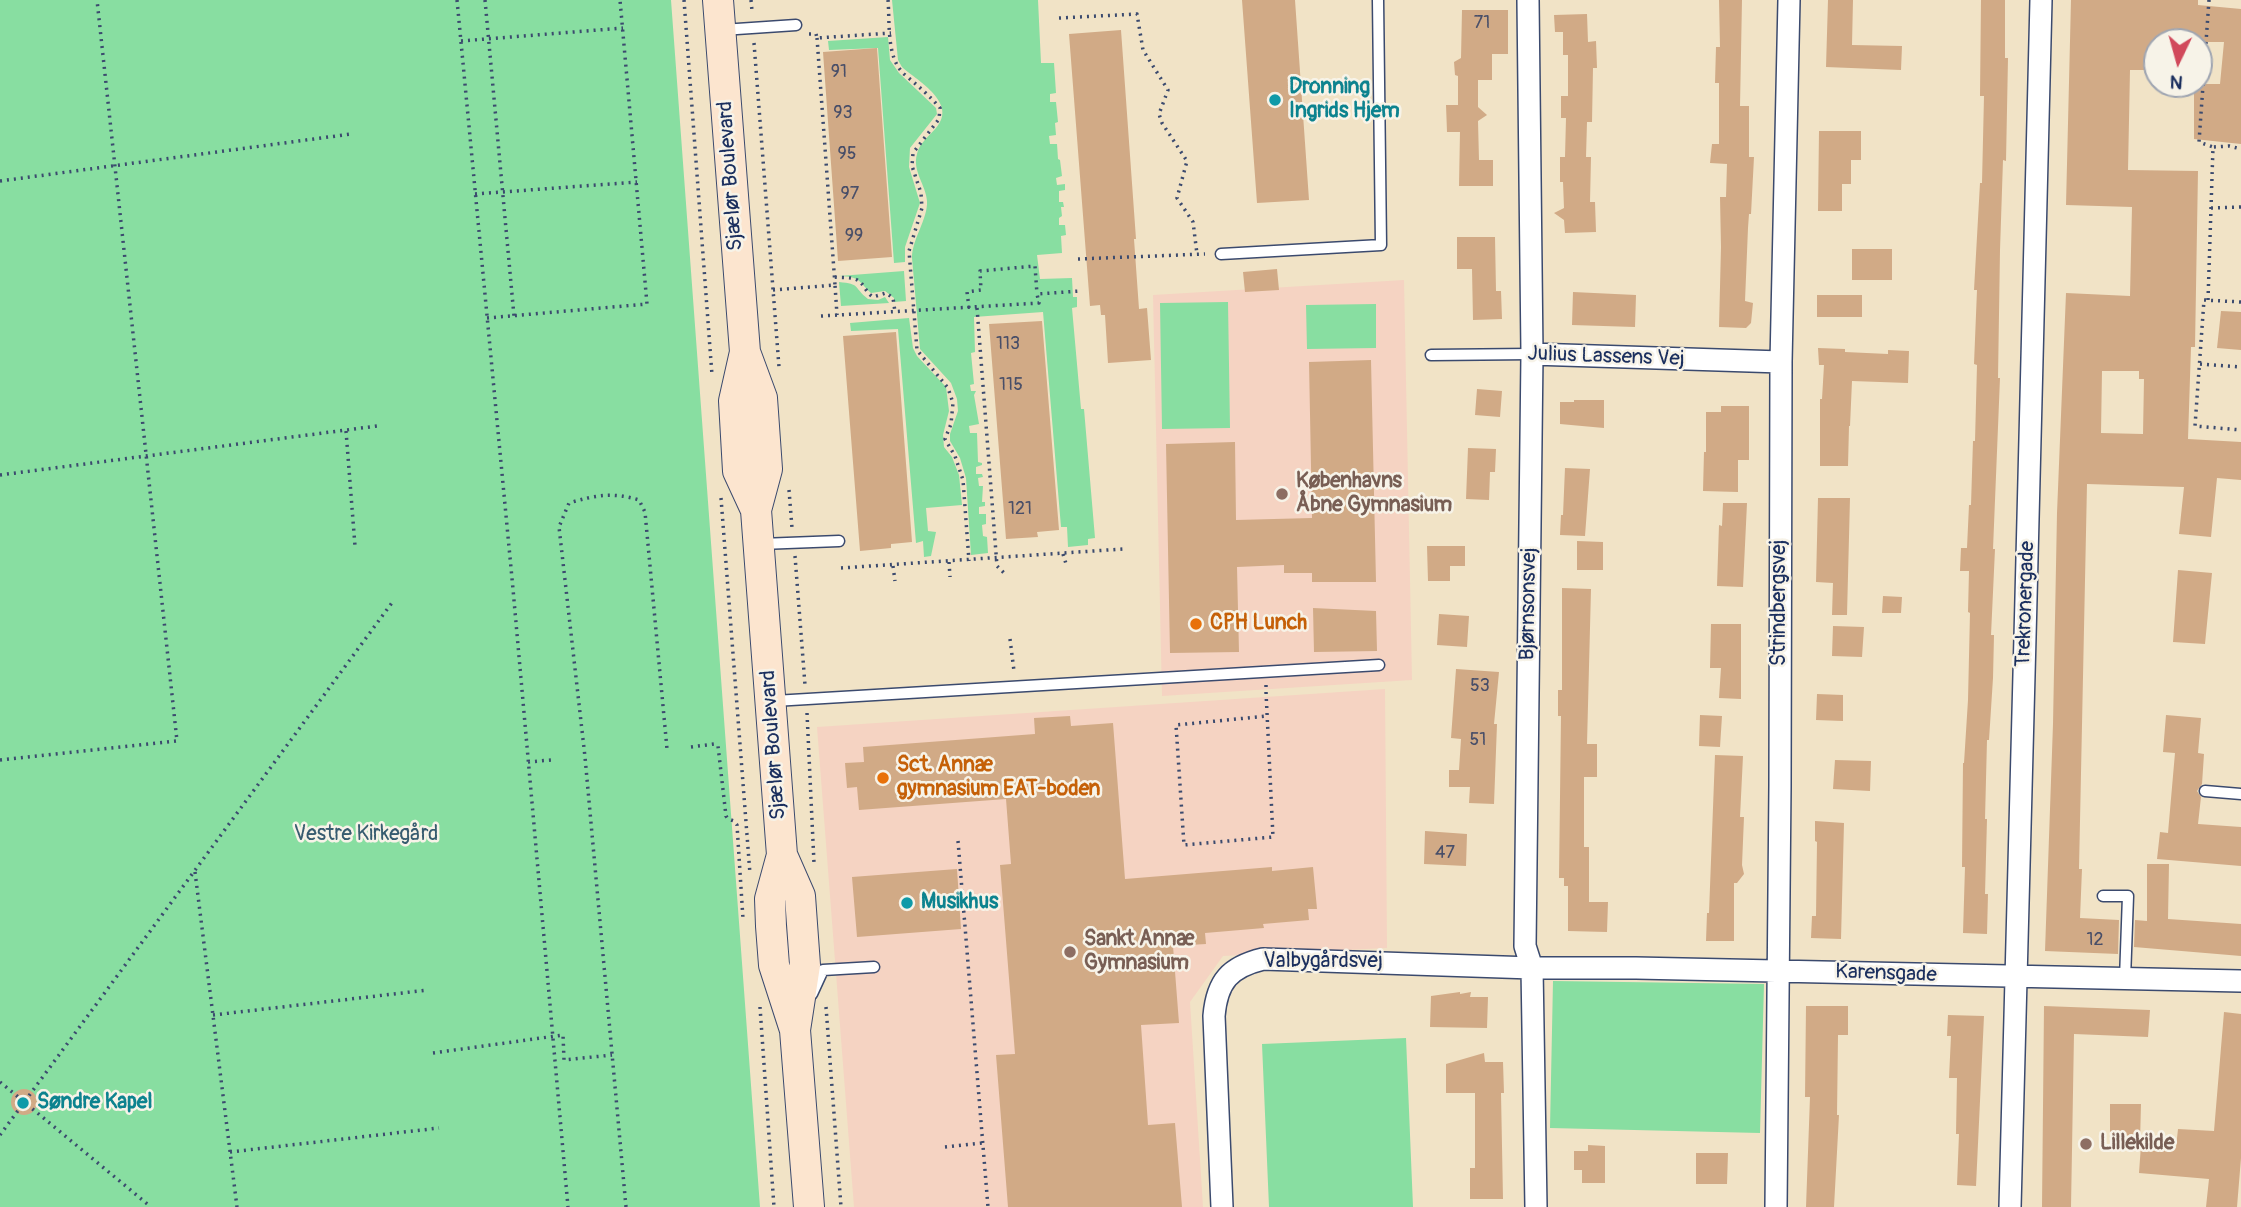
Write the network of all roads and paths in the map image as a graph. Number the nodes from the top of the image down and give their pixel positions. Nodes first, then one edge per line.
1 (97, 0) edge
2 (457, 0) edge
3 (485, 0) edge
4 (620, 0) edge
5 (684, 0) edge
6 (718, 0) edge
7 (751, 0) edge
8 (888, 0) edge
9 (1378, 0) edge
10 (1528, 0) edge
11 (1789, 0) edge
12 (2041, 0) edge
13 (2209, 0) edge
14 (1059, 18) dead end
15 (796, 25) dead end
16 (623, 28) junction
17 (753, 28) junction
18 (719, 30) junction
19 (891, 33) junction
20 (807, 34) dead end
21 (817, 38) junction
22 (489, 39) junction
23 (461, 41) junction
24 (352, 134) dead end
25 (2213, 146) junction
26 (2241, 149) edge
27 (115, 166) junction
28 (0, 181) edge
29 (637, 182) junction
30 (503, 193) junction
31 (475, 194) junction
32 (2241, 207) edge
33 (2211, 208) junction
34 (1197, 254) junction
35 (1221, 254) joint
36 (1078, 259) dead end
37 (835, 277) junction
38 (835, 285) junction
39 (773, 290) junction
40 (1080, 291) dead end
41 (1037, 294) junction
42 (2208, 300) junction
43 (2241, 302) edge
44 (969, 308) junction
45 (977, 308) junction
46 (913, 311) junction
47 (895, 312) junction
48 (837, 315) junction
49 (514, 316) junction
50 (821, 316) dead end
51 (487, 318) junction
52 (1532, 354) junction
53 (1431, 355) dead end
54 (1781, 362) junction
55 (2200, 364) junction
56 (2241, 367) edge
57 (779, 368) dead end
58 (713, 383) dead end
59 (377, 426) dead end
60 (2241, 430) edge
61 (346, 431) junction
62 (146, 456) junction
63 (0, 475) edge
64 (789, 488) dead end
65 (721, 493) dead end
66 (839, 541) dead end
67 (794, 543) junction
68 (758, 545) junction
69 (355, 546) dead end
70 (1123, 549) dead end
71 (1063, 554) junction
72 (996, 559) junction
73 (969, 561) junction
74 (949, 562) junction
75 (893, 565) junction
76 (1067, 567) dead end
77 (841, 568) dead end
78 (1004, 573) dead end
79 (950, 577) dead end
80 (895, 582) dead end
81 (394, 600) dead end
82 (1010, 639) dead end
83 (1379, 665) dead end
84 (1265, 673) junction
85 (1017, 687) junction
86 (806, 700) junction
87 (771, 702) junction
88 (1267, 716) junction
89 (691, 747) dead end
90 (667, 749) dead end
91 (0, 760) edge
92 (551, 760) dead end
93 (528, 762) junction
94 (2205, 791) dead end
95 (2241, 794) edge
96 (731, 820) dead end
97 (958, 841) dead end
98 (815, 867) dead end
99 (195, 871) junction
100 (750, 873) dead end
101 (2103, 896) dead end
102 (874, 967) dead end
103 (1532, 968) junction
104 (823, 970) junction
105 (1779, 971) junction
106 (2016, 977) junction
107 (2125, 979) junction
108 (2241, 981) edge
109 (428, 990) dead end
110 (760, 1007) dead end
111 (213, 1014) junction
112 (795, 1030) junction
113 (553, 1037) junction
114 (433, 1053) dead end
115 (612, 1055) junction
116 (0, 1082) edge
117 (24, 1102) junction
118 (439, 1128) dead end
119 (0, 1135) edge
120 (984, 1143) junction
121 (945, 1146) dead end
122 (230, 1152) junction
123 (151, 1207) edge
124 (237, 1207) edge
125 (568, 1207) edge
126 (626, 1207) edge
127 (774, 1207) edge
128 (809, 1207) edge
129 (841, 1207) edge
130 (988, 1207) edge
131 (1222, 1207) edge
132 (1536, 1207) edge
133 (1776, 1207) edge
134 (2010, 1207) edge

1 - 27 path
2 - 23 path
3 - 22 path
4 - 16 path
5 - 58 path
6 - 18 street, Sjælør Boulevard
7 - 17 path
8 - 19 path
9 - 35 lane
10 - 52 street, Bjørnsonsvej
11 - 54 street, Strindbergsvej
12 - 106 street, Trekronergade
13 - 25 path
14 - 34 path
15 - 17 lane
16 - 22 path
16 - 29 path
17 - 18 lane
17 - 39 path
18 - 68 street, Sjælør Boulevard
19 - 21 path
19 - 46 path
20 - 21 path
21 - 37 path
22 - 23 path
22 - 30 path
23 - 31 path
24 - 27 path
25 - 26 path
25 - 33 path
27 - 28 path
27 - 62 path
29 - 30 path
29 - 49 path
30 - 31 path
30 - 49 path
31 - 51 path
32 - 33 path
33 - 42 path
34 - 35 path
34 - 36 path
37 - 38 path
37 - 47 path
38 - 39 path
38 - 48 path
39 - 57 path
40 - 41 path
41 - 44 path
41 - 45 path
42 - 43 path
42 - 55 path
44 - 45 path
44 - 46 path
45 - 72 path
46 - 47 path
46 - 73 path
47 - 48 path
48 - 50 path
49 - 51 path
51 - 93 path
52 - 53 lane, Julius Lassens Vej
52 - 54 street, Julius Lassens Vej
52 - 103 street, Bjørnsonsvej
54 - 105 street, Strindbergsvej
55 - 56 path
55 - 60 path
59 - 61 path
61 - 62 path
61 - 69 path
62 - 63 path
62 - 91 path
64 - 67 path
65 - 100 path
66 - 67 lane
67 - 68 lane
67 - 86 path
68 - 87 street, Sjælør Boulevard
70 - 71 path
71 - 72 path
71 - 76 path
72 - 73 path
72 - 78 path
73 - 74 path
74 - 75 path
74 - 79 path
75 - 77 path
75 - 80 path
81 - 99 path
82 - 85 path
83 - 84 lane
84 - 85 lane
84 - 88 path
85 - 86 lane
86 - 87 lane
86 - 98 path
87 - 112 street, Sjælør Boulevard
88 - 88 path
89 - 96 path
90 - 115 path
92 - 93 path
93 - 113 path
94 - 95 lane
97 - 120 path
99 - 111 path
99 - 117 path
101 - 107 lane
102 - 104 lane
103 - 105 street, Karensgade
103 - 131 street, Valbygårdsvej
103 - 132 street, Bjørnsonsvej
104 - 112 lane
104 - 129 path
105 - 106 street, Karensgade
105 - 133 street, Strindbergsvej
106 - 107 street, Karensgade
106 - 134 street, Trekronergade
107 - 108 street, Karensgade
109 - 111 path
110 - 127 path
111 - 122 path
112 - 128 street, Sjælør Boulevard
113 - 114 path
113 - 115 path
113 - 125 path
115 - 126 path
116 - 117 path
117 - 119 path
117 - 123 path
118 - 122 path
120 - 121 path
120 - 130 path
122 - 124 path

